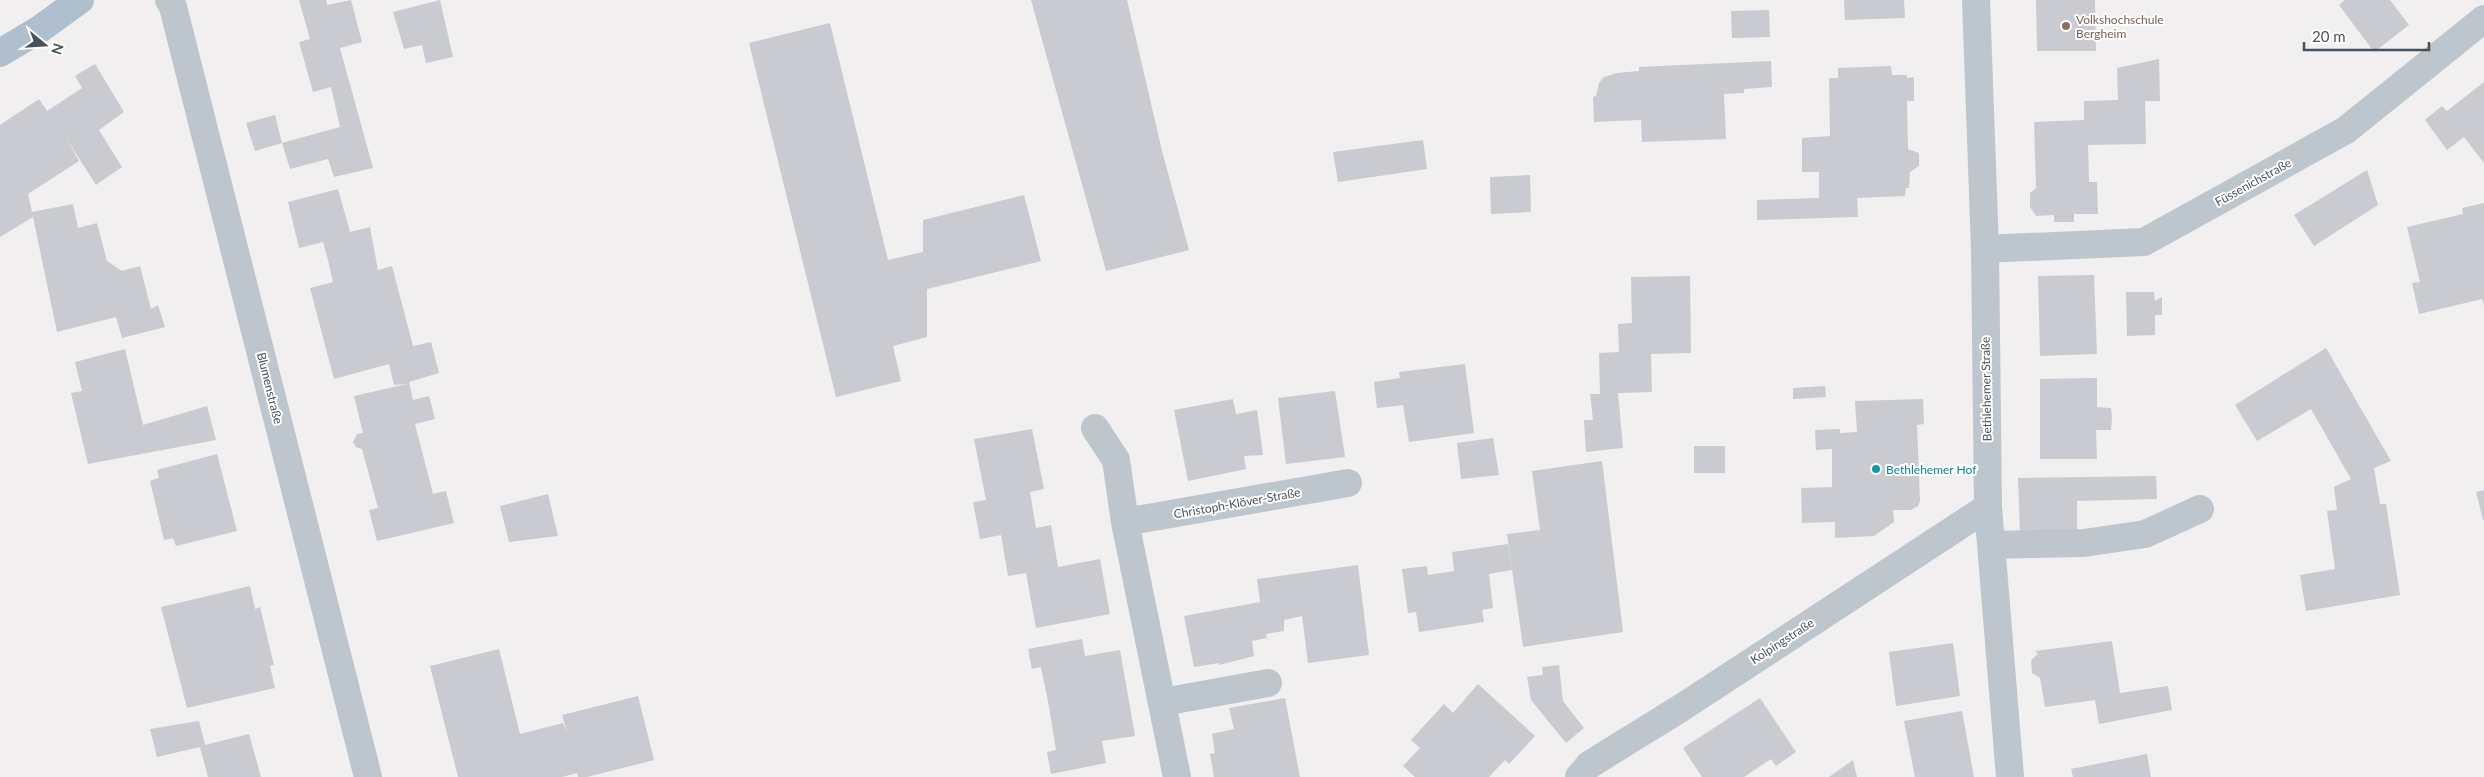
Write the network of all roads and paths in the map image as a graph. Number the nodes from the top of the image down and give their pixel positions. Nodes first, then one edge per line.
1 (80, 0) edge
2 (168, 0) edge
3 (1976, 0) edge
4 (2484, 19) edge
5 (0, 53) edge
6 (1985, 249) junction
7 (1095, 428) dead end
8 (1348, 484) dead end
9 (1988, 507) junction
10 (2200, 509) dead end
11 (1125, 522) junction
12 (1990, 545) junction
13 (1268, 683) dead end
14 (1163, 702) junction
15 (368, 777) edge
16 (1177, 777) edge
17 (1579, 777) edge
18 (2010, 777) edge

1 - 5 main road
2 - 15 street, Blumenstraße
3 - 6 street, Bethlehemer Straße
4 - 6 street, Füssenichstraße
6 - 9 street, Bethlehemer Straße
7 - 11 street
8 - 11 street, Christoph-Klöver-Straße
9 - 12 street, Bethlehemer Straße
9 - 17 street, Kolpingstraße
10 - 12 street
11 - 14 street
12 - 18 street, Bethlehemer Straße
13 - 14 street
14 - 16 street

